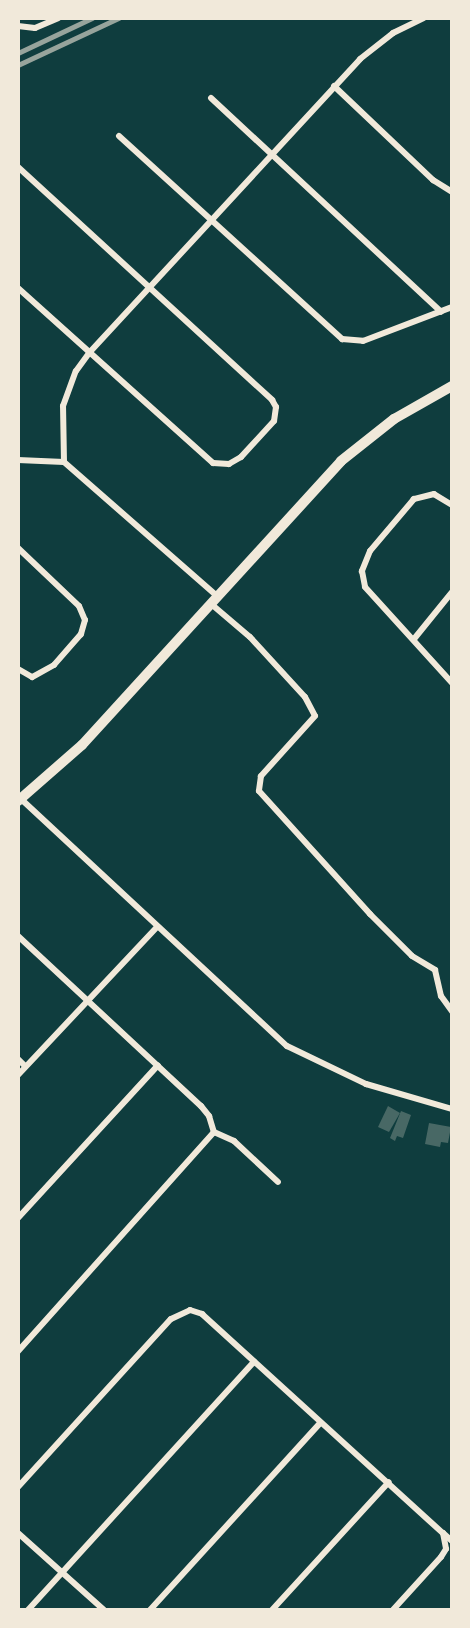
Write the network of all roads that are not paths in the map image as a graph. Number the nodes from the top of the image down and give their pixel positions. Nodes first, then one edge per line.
1 (58, 18) edge
2 (424, 18) edge
3 (18, 26) edge
4 (334, 86) junction
5 (211, 98) dead end
6 (119, 136) dead end
7 (272, 153) junction
8 (18, 167) edge
9 (452, 192) edge
10 (213, 222) junction
11 (151, 287) junction
12 (18, 288) edge
13 (452, 307) edge
14 (441, 312) junction
15 (90, 353) junction
16 (452, 386) edge
17 (18, 460) edge
18 (64, 462) junction
19 (452, 505) edge
20 (18, 548) edge
21 (452, 592) edge
22 (214, 600) junction
23 (414, 639) junction
24 (18, 669) edge
25 (452, 683) edge
26 (20, 800) edge
27 (156, 928) junction
28 (18, 936) edge
29 (87, 1000) junction
30 (452, 1011) edge
31 (18, 1059) edge
32 (158, 1065) junction
33 (25, 1066) junction
34 (18, 1075) edge
35 (452, 1109) edge
36 (213, 1132) junction
37 (278, 1182) dead end
38 (18, 1218) edge
39 (18, 1351) edge
40 (254, 1362) junction
41 (320, 1423) junction
42 (389, 1482) junction
43 (18, 1487) edge
44 (18, 1533) edge
45 (443, 1533) junction
46 (452, 1541) edge
47 (62, 1572) junction
48 (28, 1610) edge
49 (104, 1610) edge
50 (150, 1610) edge
51 (272, 1610) edge
52 (393, 1610) edge

1 - 3 street
2 - 4 street
4 - 7 street
4 - 9 street
5 - 7 street
6 - 10 street
7 - 10 street
7 - 14 street
8 - 11 street
10 - 11 street
10 - 14 street
11 - 15 street
11 - 15 street
12 - 15 street
13 - 14 street
15 - 18 street
16 - 22 street
17 - 18 street
18 - 22 street
19 - 23 street
20 - 24 street
21 - 23 street
22 - 26 street
22 - 30 street
23 - 25 street
26 - 27 street
27 - 29 street
27 - 35 street
28 - 29 street
29 - 32 street
29 - 33 street
31 - 33 street
32 - 36 street
32 - 38 street
33 - 34 street
36 - 37 street
36 - 39 street
40 - 41 street
40 - 43 street
40 - 47 street
41 - 42 street
41 - 50 street
42 - 45 street
42 - 51 street
44 - 47 street
45 - 46 street
45 - 52 street
47 - 48 street
47 - 49 street

